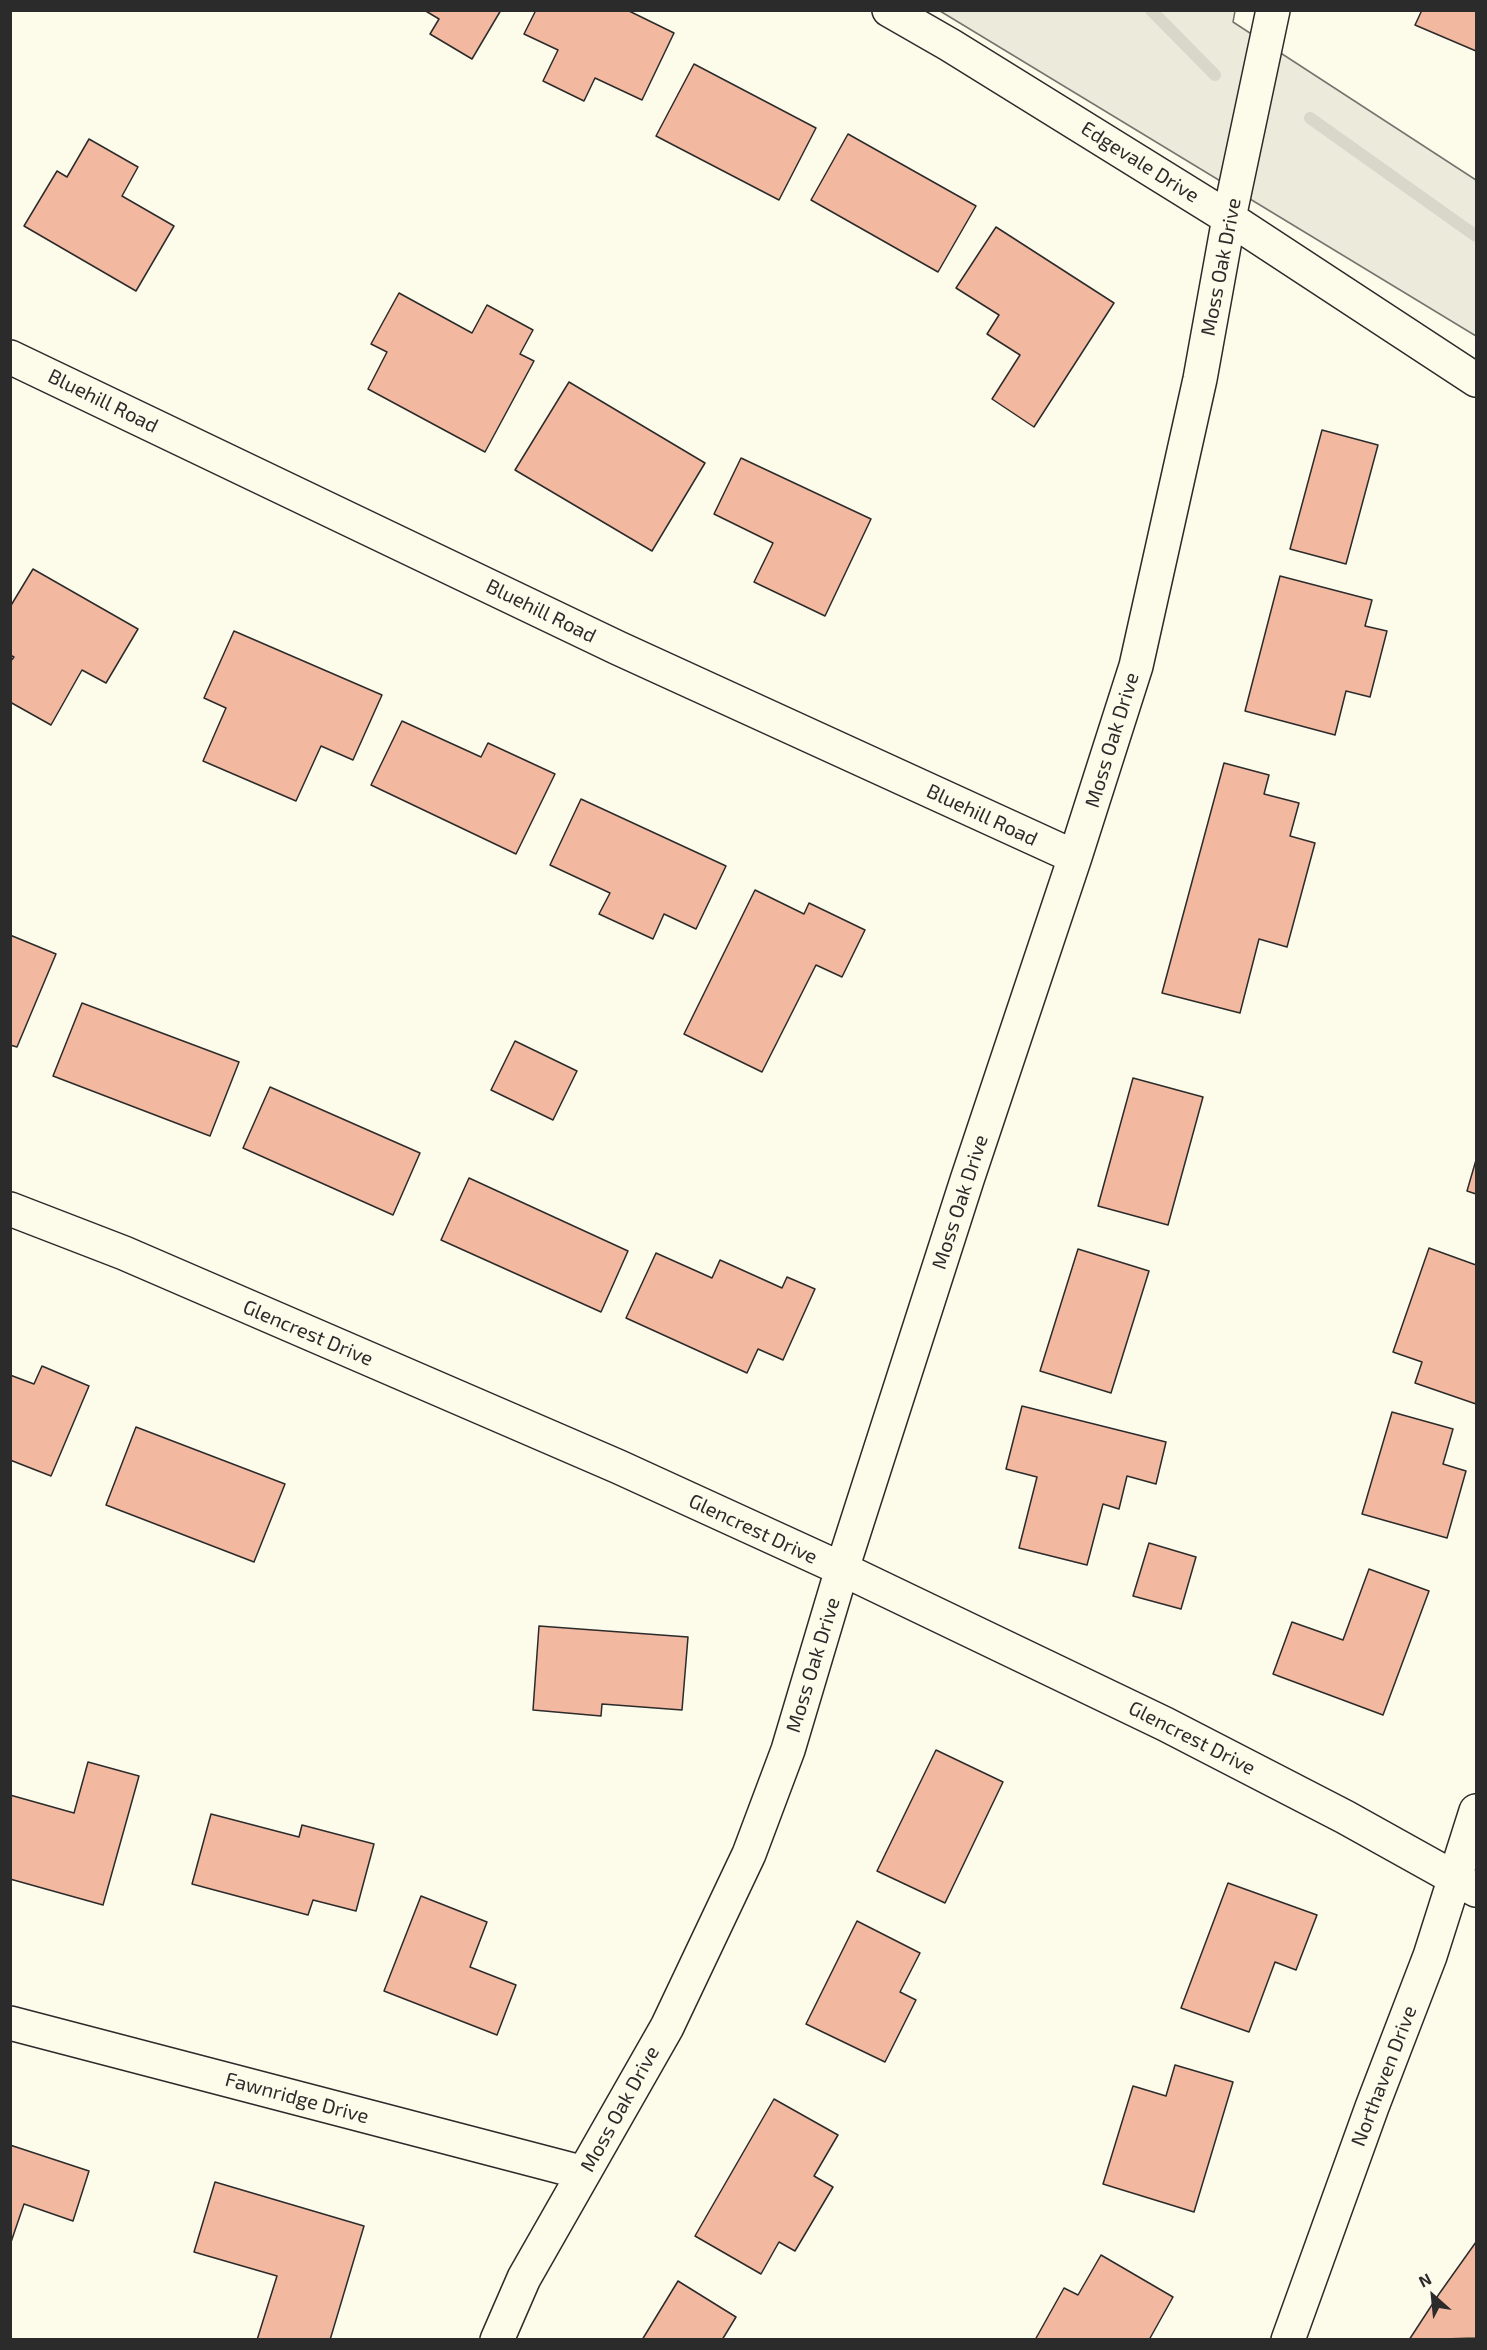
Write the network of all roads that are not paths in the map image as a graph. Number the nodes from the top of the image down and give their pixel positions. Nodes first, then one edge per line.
1 (889, 10) edge
2 (1273, 10) edge
3 (1229, 218) junction
4 (10, 357) edge
5 (1476, 380) edge
6 (1076, 858) junction
7 (10, 1209) edge
8 (842, 1569) junction
9 (1476, 1811) edge
10 (1466, 1883) edge
11 (10, 2023) edge
12 (584, 2173) junction
13 (497, 2340) edge
14 (1288, 2340) edge

1 - 3 street, Edgevale Drive
2 - 3 street, Moss Oak Drive
3 - 5 street, Edgevale Drive
3 - 6 street, Moss Oak Drive
4 - 6 street, Bluehill Road
6 - 8 street, Moss Oak Drive
7 - 8 street, Glencrest Drive
8 - 10 street, Glencrest Drive
8 - 12 street, Moss Oak Drive
9 - 10 street, Northaven Drive
10 - 14 street, Northaven Drive
11 - 12 street, Fawnridge Drive
12 - 13 street, Moss Oak Drive

